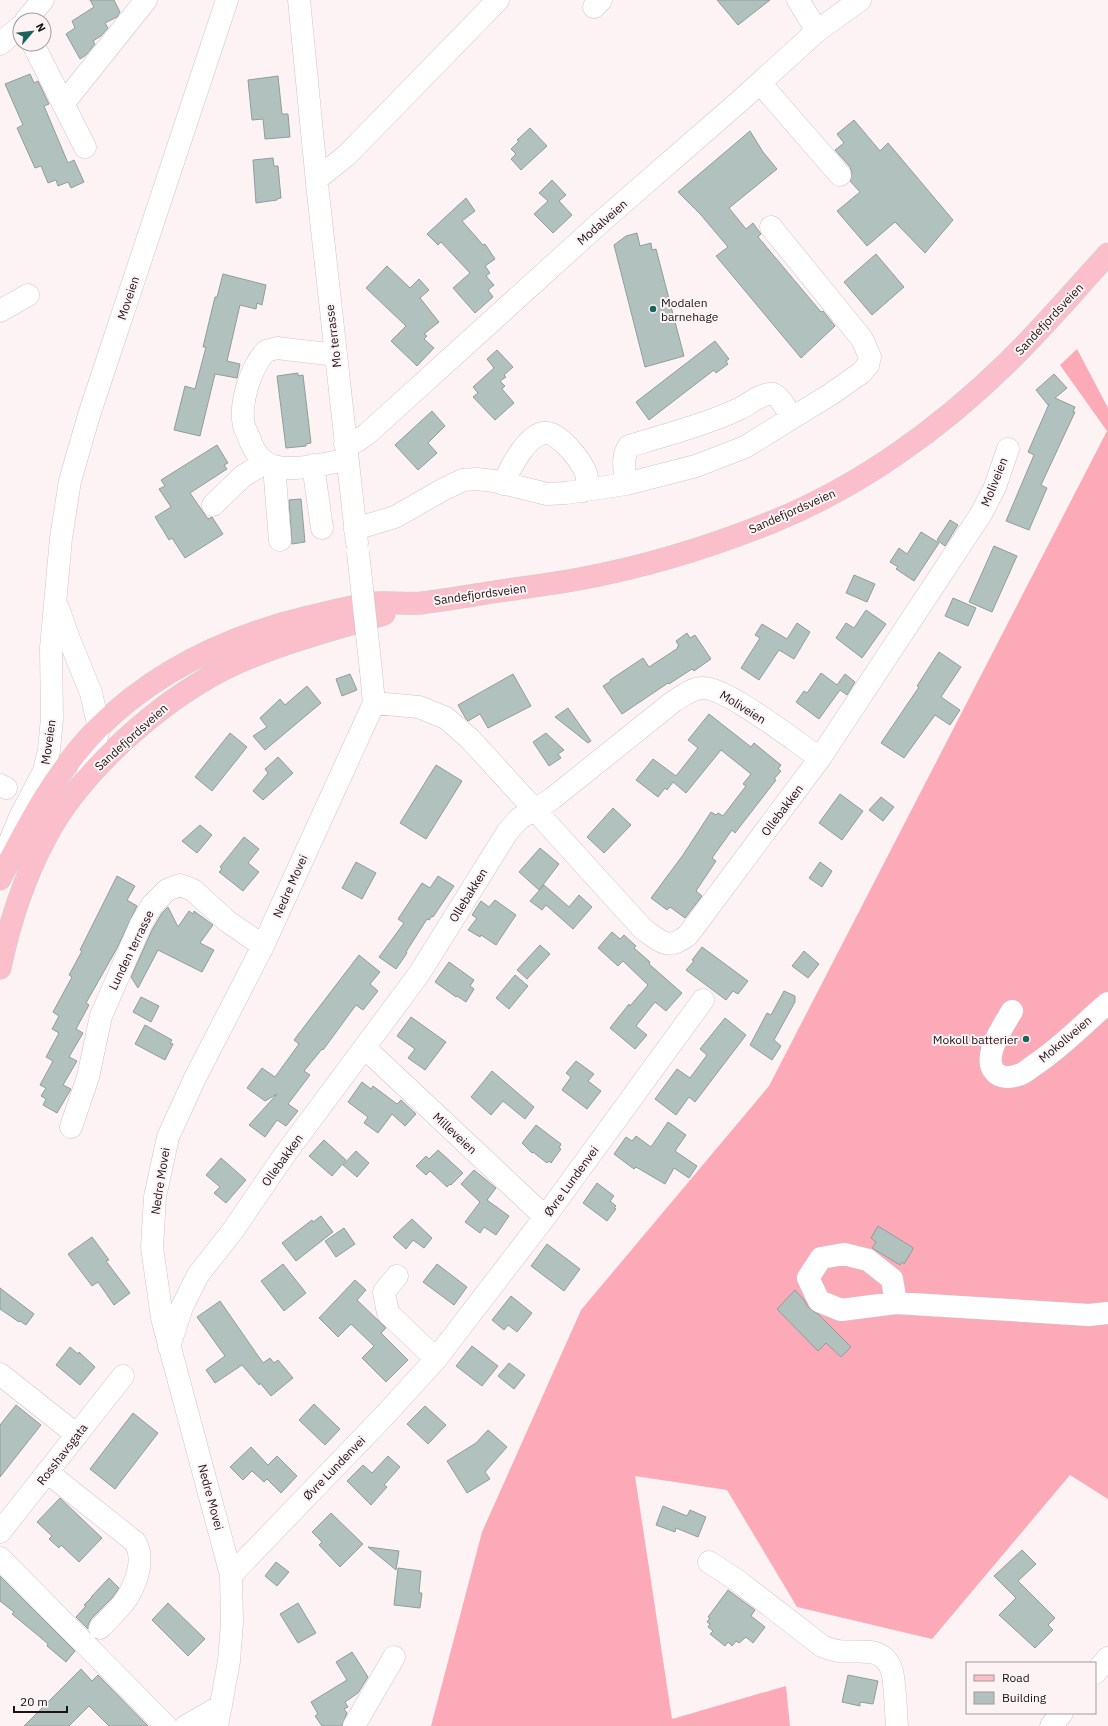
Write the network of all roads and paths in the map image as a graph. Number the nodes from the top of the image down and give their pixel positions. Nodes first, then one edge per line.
1 (43, 0) edge
2 (146, 0) edge
3 (227, 0) edge
4 (299, 0) edge
5 (498, 0) edge
6 (798, 0) edge
7 (860, 0) edge
8 (33, 12) edge
9 (817, 31) junction
10 (12, 34) edge
11 (0, 44) edge
12 (37, 52) edge
13 (760, 83) junction
14 (63, 104) junction
15 (85, 148) dead end
16 (840, 175) dead end
17 (317, 179) junction
18 (771, 227) dead end
19 (1108, 254) edge
20 (28, 295) dead end
21 (0, 311) edge
22 (336, 355) junction
23 (792, 418) junction
24 (1008, 449) dead end
25 (346, 452) junction
26 (270, 464) junction
27 (313, 465) junction
28 (504, 484) junction
29 (626, 484) junction
30 (583, 491) junction
31 (213, 505) dead end
32 (322, 528) dead end
33 (355, 529) junction
34 (280, 540) dead end
35 (56, 602) junction
36 (417, 603) junction
37 (371, 671) joint
38 (374, 702) junction
39 (99, 728) junction
40 (820, 758) junction
41 (87, 777) junction
42 (535, 810) junction
43 (0, 873) edge
44 (0, 878) edge
45 (263, 946) junction
46 (0, 968) edge
47 (703, 1000) dead end
48 (1108, 1003) edge
49 (1012, 1011) dead end
50 (365, 1048) junction
51 (71, 1127) dead end
52 (544, 1217) junction
53 (397, 1276) dead end
54 (896, 1303) dead end
55 (1108, 1313) edge
56 (169, 1347) junction
57 (436, 1359) junction
58 (0, 1374) edge
59 (123, 1376) dead end
60 (77, 1435) junction
61 (47, 1472) junction
62 (0, 1532) edge
63 (0, 1558) edge
64 (709, 1562) dead end
65 (231, 1575) junction
66 (100, 1628) dead end
67 (394, 1657) dead end
68 (1108, 1658) edge
69 (1096, 1672) edge
70 (1061, 1714) edge
71 (219, 1716) edge
72 (166, 1726) edge
73 (186, 1726) edge
74 (354, 1726) edge
75 (897, 1726) edge
76 (1051, 1726) edge

1 - 8 street
2 - 14 street
3 - 35 street, Moveien
4 - 17 street, Mo terrasse
5 - 17 street
6 - 9 street
7 - 9 street, Modalveien
9 - 13 street, Modalveien
10 - 11 street
12 - 14 street
13 - 16 street
13 - 25 street, Modalveien
14 - 15 street
17 - 22 street, Mo terrasse
18 - 23 street
19 - 36 main road, Sandefjordsveien
20 - 21 street
22 - 25 street, Mo terrasse
22 - 26 street
23 - 29 street
23 - 29 street
24 - 40 street, Moliveien
25 - 27 street
25 - 33 street, Mo terrasse
26 - 27 street
26 - 31 street
26 - 34 street
27 - 32 street
28 - 30 street
28 - 30 street
28 - 33 street
29 - 30 street
33 - 37 street, Mo terrasse, bridge
35 - 39 street, Moveien
35 - 43 street, Moveien
36 - 39 main road, Sandefjordsveien
36 - 41 main road, Sandefjordsveien
37 - 38 street, Nedre Movei
38 - 42 street
38 - 45 street, Nedre Movei
39 - 41 street, Moveien
39 - 44 main road, Sandefjordsveien
40 - 42 street, Moliveien
40 - 42 street, Ollebakken
41 - 46 main road, Sandefjordsveien
42 - 50 street, Ollebakken
45 - 51 street, Lunden terrasse
45 - 56 street, Nedre Movei
47 - 52 street, Øvre Lundenvei
48 - 49 street, Mokollveien
50 - 52 street, Milleveien
50 - 56 street, Ollebakken
52 - 57 street, Øvre Lundenvei
53 - 57 street
54 - 55 street
56 - 65 street, Nedre Movei
57 - 65 street, Øvre Lundenvei
58 - 60 street
59 - 60 street, Rosshavsgata
60 - 61 street, Rosshavsgata
61 - 62 street, Rosshavsgata
61 - 66 street
63 - 72 street
64 - 75 street
65 - 71 street, Nedre Movei
67 - 74 street
68 - 69 street
70 - 76 street
71 - 73 street

